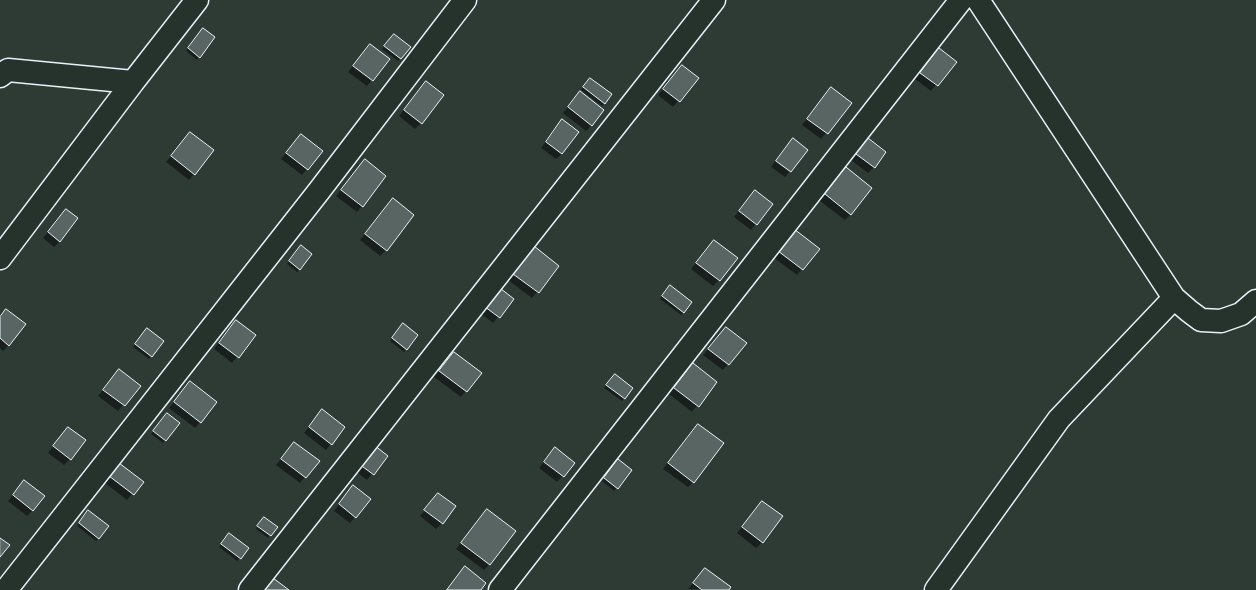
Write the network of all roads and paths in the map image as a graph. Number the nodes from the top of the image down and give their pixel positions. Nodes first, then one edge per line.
1 (197, 0) edge
2 (465, 0) edge
3 (714, 0) edge
4 (961, 0) edge
5 (978, 0) edge
6 (0, 76) edge
7 (133, 82) junction
8 (0, 258) edge
9 (1174, 298) junction
10 (1248, 307) edge
11 (6, 590) edge
12 (250, 590) edge
13 (500, 590) edge
14 (936, 590) edge

1 - 7 street
2 - 11 street
3 - 12 street
4 - 13 street
5 - 9 street
6 - 7 street
7 - 8 street
9 - 10 street
9 - 14 street

